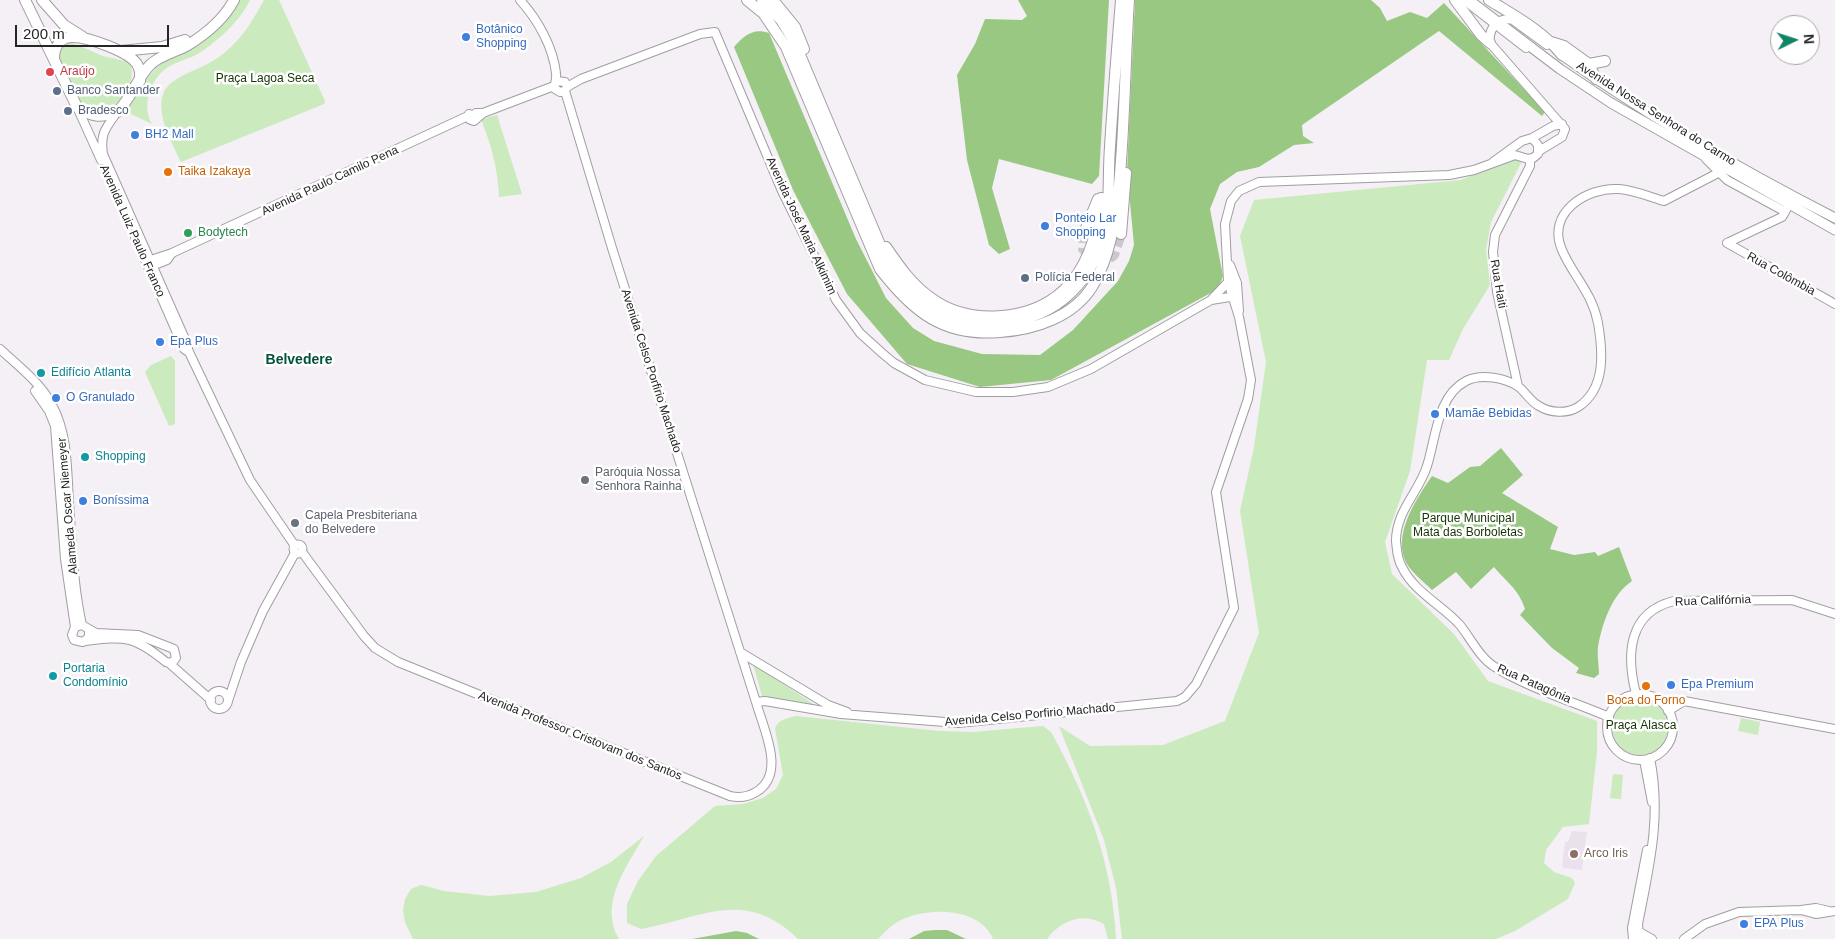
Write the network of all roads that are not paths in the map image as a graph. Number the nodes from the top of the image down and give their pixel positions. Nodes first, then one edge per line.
1 (25, 0) edge
2 (42, 0) edge
3 (227, 0) edge
4 (234, 0) edge
5 (520, 0) edge
6 (746, 0) edge
7 (762, 0) edge
8 (773, 0) edge
9 (1121, 0) edge
10 (1129, 0) edge
11 (1455, 0) edge
12 (1464, 0) edge
13 (1469, 0) edge
14 (1483, 0) edge
15 (1489, 0) edge
16 (1512, 20) junction
17 (1496, 23) junction
18 (714, 32) joint
19 (1506, 34) junction
20 (88, 40) junction
21 (1547, 42) junction
22 (1492, 46) junction
23 (121, 51) junction
24 (1536, 52) junction
25 (1562, 55) joint
26 (54, 60) junction
27 (1605, 61) dead end
28 (1589, 64) junction
29 (1596, 79) junction
30 (140, 82) junction
31 (561, 86) junction
32 (819, 95) junction
33 (77, 107) junction
34 (117, 112) junction
35 (1550, 112) junction
36 (1562, 124) junction
37 (1553, 126) junction
38 (1124, 127) junction
39 (1532, 138) junction
40 (1520, 143) junction
41 (1539, 151) junction
42 (1109, 153) junction
43 (1521, 156) junction
44 (1704, 157) junction
45 (1530, 159) junction
46 (1494, 162) junction
47 (1715, 171) junction
48 (1102, 191) junction
49 (1788, 208) junction
50 (1835, 218) edge
51 (869, 219) junction
52 (1835, 230) edge
53 (1084, 233) tunnel mouth
54 (1121, 234) tunnel mouth
55 (1228, 258) junction
56 (150, 264) junction
57 (1228, 282) junction
58 (1238, 287) junction
59 (1232, 298) junction
60 (1211, 300) junction
61 (1835, 304) edge
62 (1239, 317) junction
63 (0, 350) edge
64 (0, 356) edge
65 (1518, 386) junction
66 (298, 552) junction
67 (1835, 614) edge
68 (78, 626) junction
69 (89, 630) junction
70 (85, 641) junction
71 (166, 648) junction
72 (740, 652) junction
73 (168, 661) junction
74 (238, 670) junction
75 (224, 692) junction
76 (1636, 694) junction
77 (212, 697) junction
78 (228, 701) junction
79 (756, 702) junction
80 (1668, 711) junction
81 (854, 714) junction
82 (1609, 717) junction
83 (1835, 729) edge
84 (1647, 759) junction
85 (1832, 911) edge
86 (1697, 930) junction
87 (1637, 933) edge
88 (1633, 939) edge
89 (1652, 939) edge
90 (1684, 939) edge
91 (1697, 939) edge

1 - 26 highway
2 - 20 highway
3 - 23 highway
4 - 30 highway
5 - 31 street, Avenida Celso Porfirio Machado
6 - 38 highway
7 - 32 highway
8 - 32 highway
9 - 42 highway
10 - 38 highway
11 - 22 highway
12 - 17 street, Avenida Nossa Senhora do Carmo
13 - 17 main road
14 - 16 street
15 - 21 highway
16 - 17 street
16 - 21 street
17 - 19 street, Avenida Nossa Senhora do Carmo
17 - 22 street
17 - 24 main road
18 - 31 street, Avenida Paulo Camilo Pena
18 - 60 street, Avenida José Maria Alkimim
19 - 22 street
19 - 24 street, Avenida Nossa Senhora do Carmo
20 - 23 highway
20 - 26 highway
21 - 24 street
21 - 25 highway
21 - 28 highway
22 - 35 street
23 - 30 highway
24 - 44 main road, Avenida Nossa Senhora do Carmo
25 - 29 main road, Avenida Nossa Senhora do Carmo
26 - 33 highway
27 - 28 highway
28 - 29 highway
29 - 50 main road, Avenida Nossa Senhora do Carmo
30 - 34 highway
31 - 56 street, Avenida Paulo Camilo Pena
31 - 72 street, Avenida Celso Porfirio Machado
32 - 51 highway
33 - 34 highway
33 - 56 street, Avenida Luiz Paulo Franco
34 - 56 street, Avenida Luiz Paulo Franco
35 - 36 street
35 - 37 street
36 - 37 street
36 - 41 street
37 - 39 street
38 - 54 highway
39 - 40 street
39 - 41 street
40 - 43 street
40 - 46 street
41 - 45 street
42 - 48 highway
42 - 51 highway
43 - 45 street
43 - 46 street
44 - 47 street, Avenida Nossa Senhora do Carmo
44 - 49 main road, Avenida Nossa Senhora do Carmo
45 - 65 street, Rua Haiti
46 - 55 street
47 - 49 street, Avenida Nossa Senhora do Carmo
47 - 65 street, Rua Patagônia
48 - 51 highway
48 - 53 highway
49 - 52 main road, Avenida Nossa Senhora do Carmo
49 - 61 street, Rua Colômbia
55 - 57 street
55 - 58 street
56 - 66 street, Avenida Luiz Paulo Franco
57 - 58 street
57 - 59 street
57 - 60 street, Avenida José Maria Alkimim
58 - 59 street
58 - 62 street
59 - 60 street, Avenida José Maria Alkimim
59 - 62 street
62 - 81 street, Avenida Celso Porfirio Machado
63 - 68 street, Alameda Oscar Niemeyer
64 - 68 street, Alameda Oscar Niemeyer
65 - 82 street, Rua Patagônia
66 - 74 street
66 - 79 street, Avenida Professor Cristovam dos Santos
67 - 76 street, Rua Califórnia
68 - 69 street
68 - 70 street
69 - 70 street
69 - 71 street
70 - 73 street
71 - 73 street
71 - 73 street
72 - 79 street, Avenida Celso Porfirio Machado
72 - 81 street, Avenida Celso Porfirio Machado
73 - 77 street
74 - 75 street
74 - 78 street
75 - 77 street
75 - 78 street
76 - 80 street
76 - 82 street
77 - 78 street
79 - 81 street, Avenida Celso Porfirio Machado
80 - 83 street
80 - 84 street
82 - 84 street
84 - 87 street
85 - 86 street
86 - 90 street
86 - 91 street
87 - 88 street
87 - 89 street

